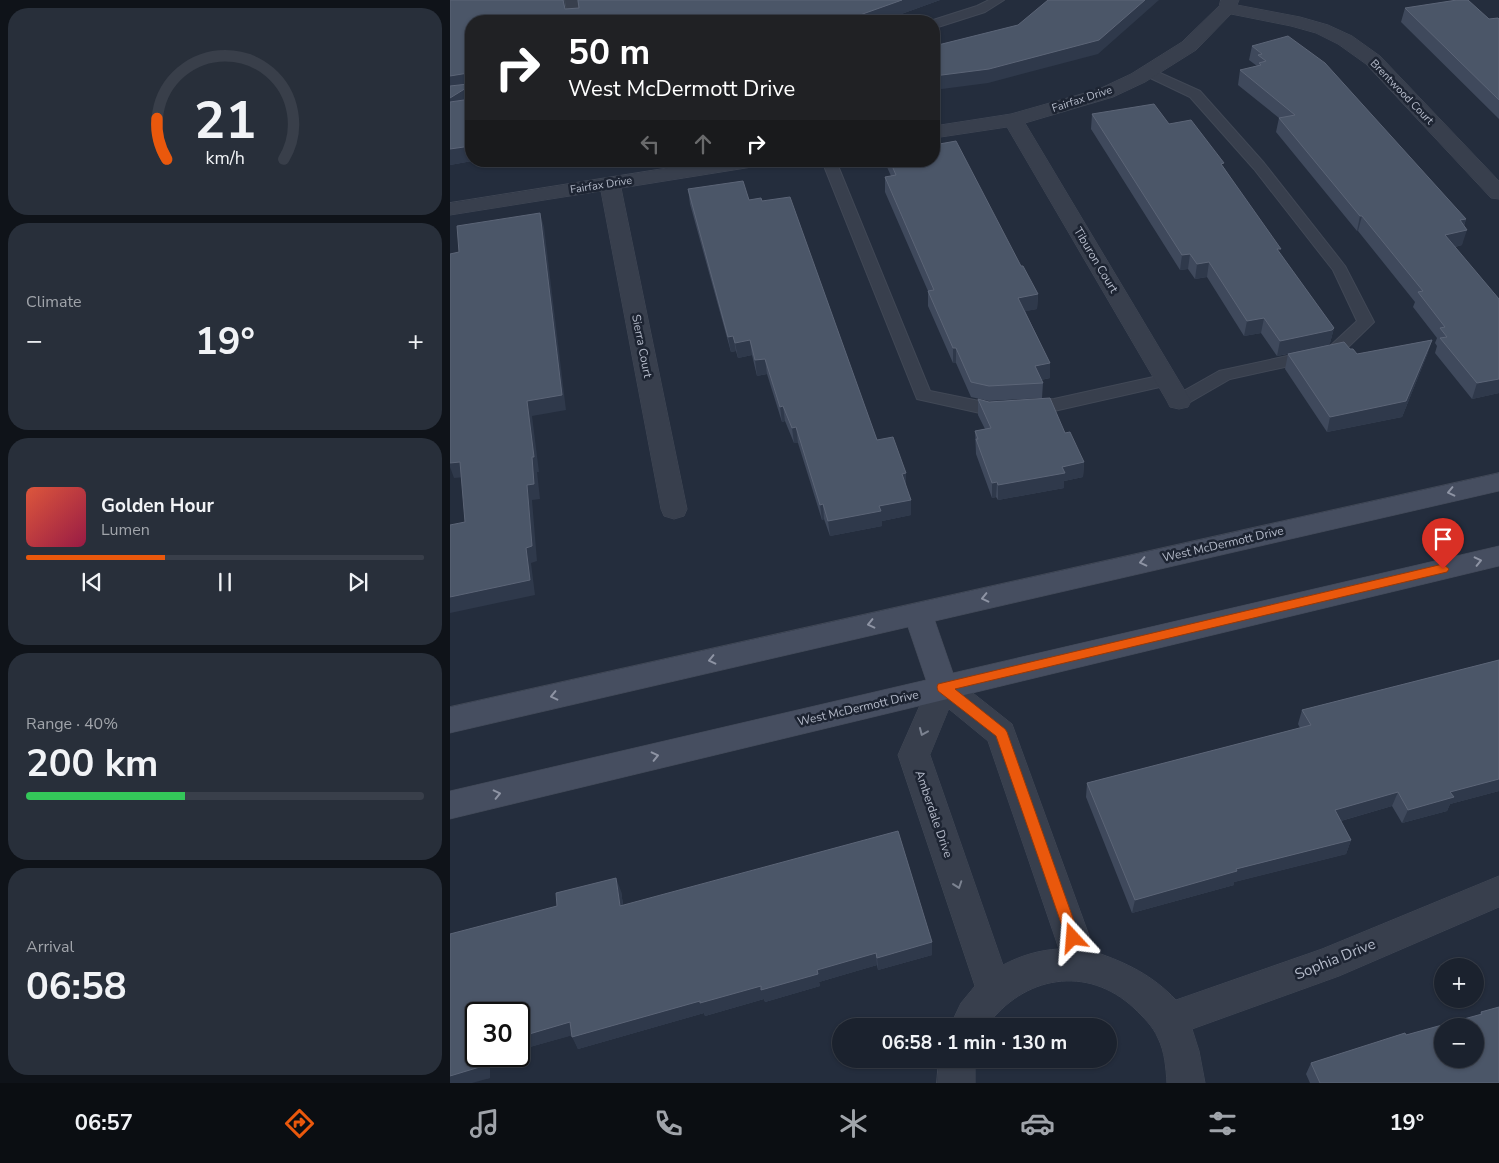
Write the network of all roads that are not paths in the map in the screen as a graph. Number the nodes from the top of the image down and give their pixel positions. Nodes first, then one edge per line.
1 (571, 0) edge
2 (998, 0) edge
3 (1229, 4) edge
4 (574, 15) edge
5 (940, 22) edge
6 (1149, 72) junction
7 (1013, 120) junction
8 (940, 131) edge
9 (715, 167) edge
10 (831, 167) edge
11 (610, 184) junction
12 (1499, 193) edge
13 (450, 209) edge
14 (1167, 380) junction
15 (1179, 401) joint
16 (1499, 482) edge
17 (674, 509) dead end
18 (1499, 556) edge
19 (918, 613) junction
20 (943, 687) junction
21 (450, 720) edge
22 (450, 805) edge
23 (1499, 891) edge
24 (1082, 965) junction
25 (994, 990) junction
26 (971, 1018) edge
27 (1169, 1020) junction
28 (1186, 1083) edge

1 - 4 lane
2 - 5 lane
3 - 6 street, Fairfax Drive
3 - 12 street, Brentwood Court
6 - 7 street, Fairfax Drive
6 - 15 lane
7 - 8 street, Fairfax Drive
7 - 14 street, Tiburon Court
9 - 11 street, Fairfax Drive
10 - 14 lane
11 - 13 street, Fairfax Drive
11 - 17 street, Sierra Court
14 - 15 street, Tiburon Court
16 -> 19 main road, West McDermott Drive
20 -> 18 main road, West McDermott Drive
19 - 20 main road
19 -> 21 main road, West McDermott Drive
22 -> 20 main road, West McDermott Drive
20 - 24 street
20 -> 25 street, Amberdale Drive
23 - 27 street, Sophia Drive
24 - 25 street
24 - 27 street
25 - 26 street
27 - 28 street

